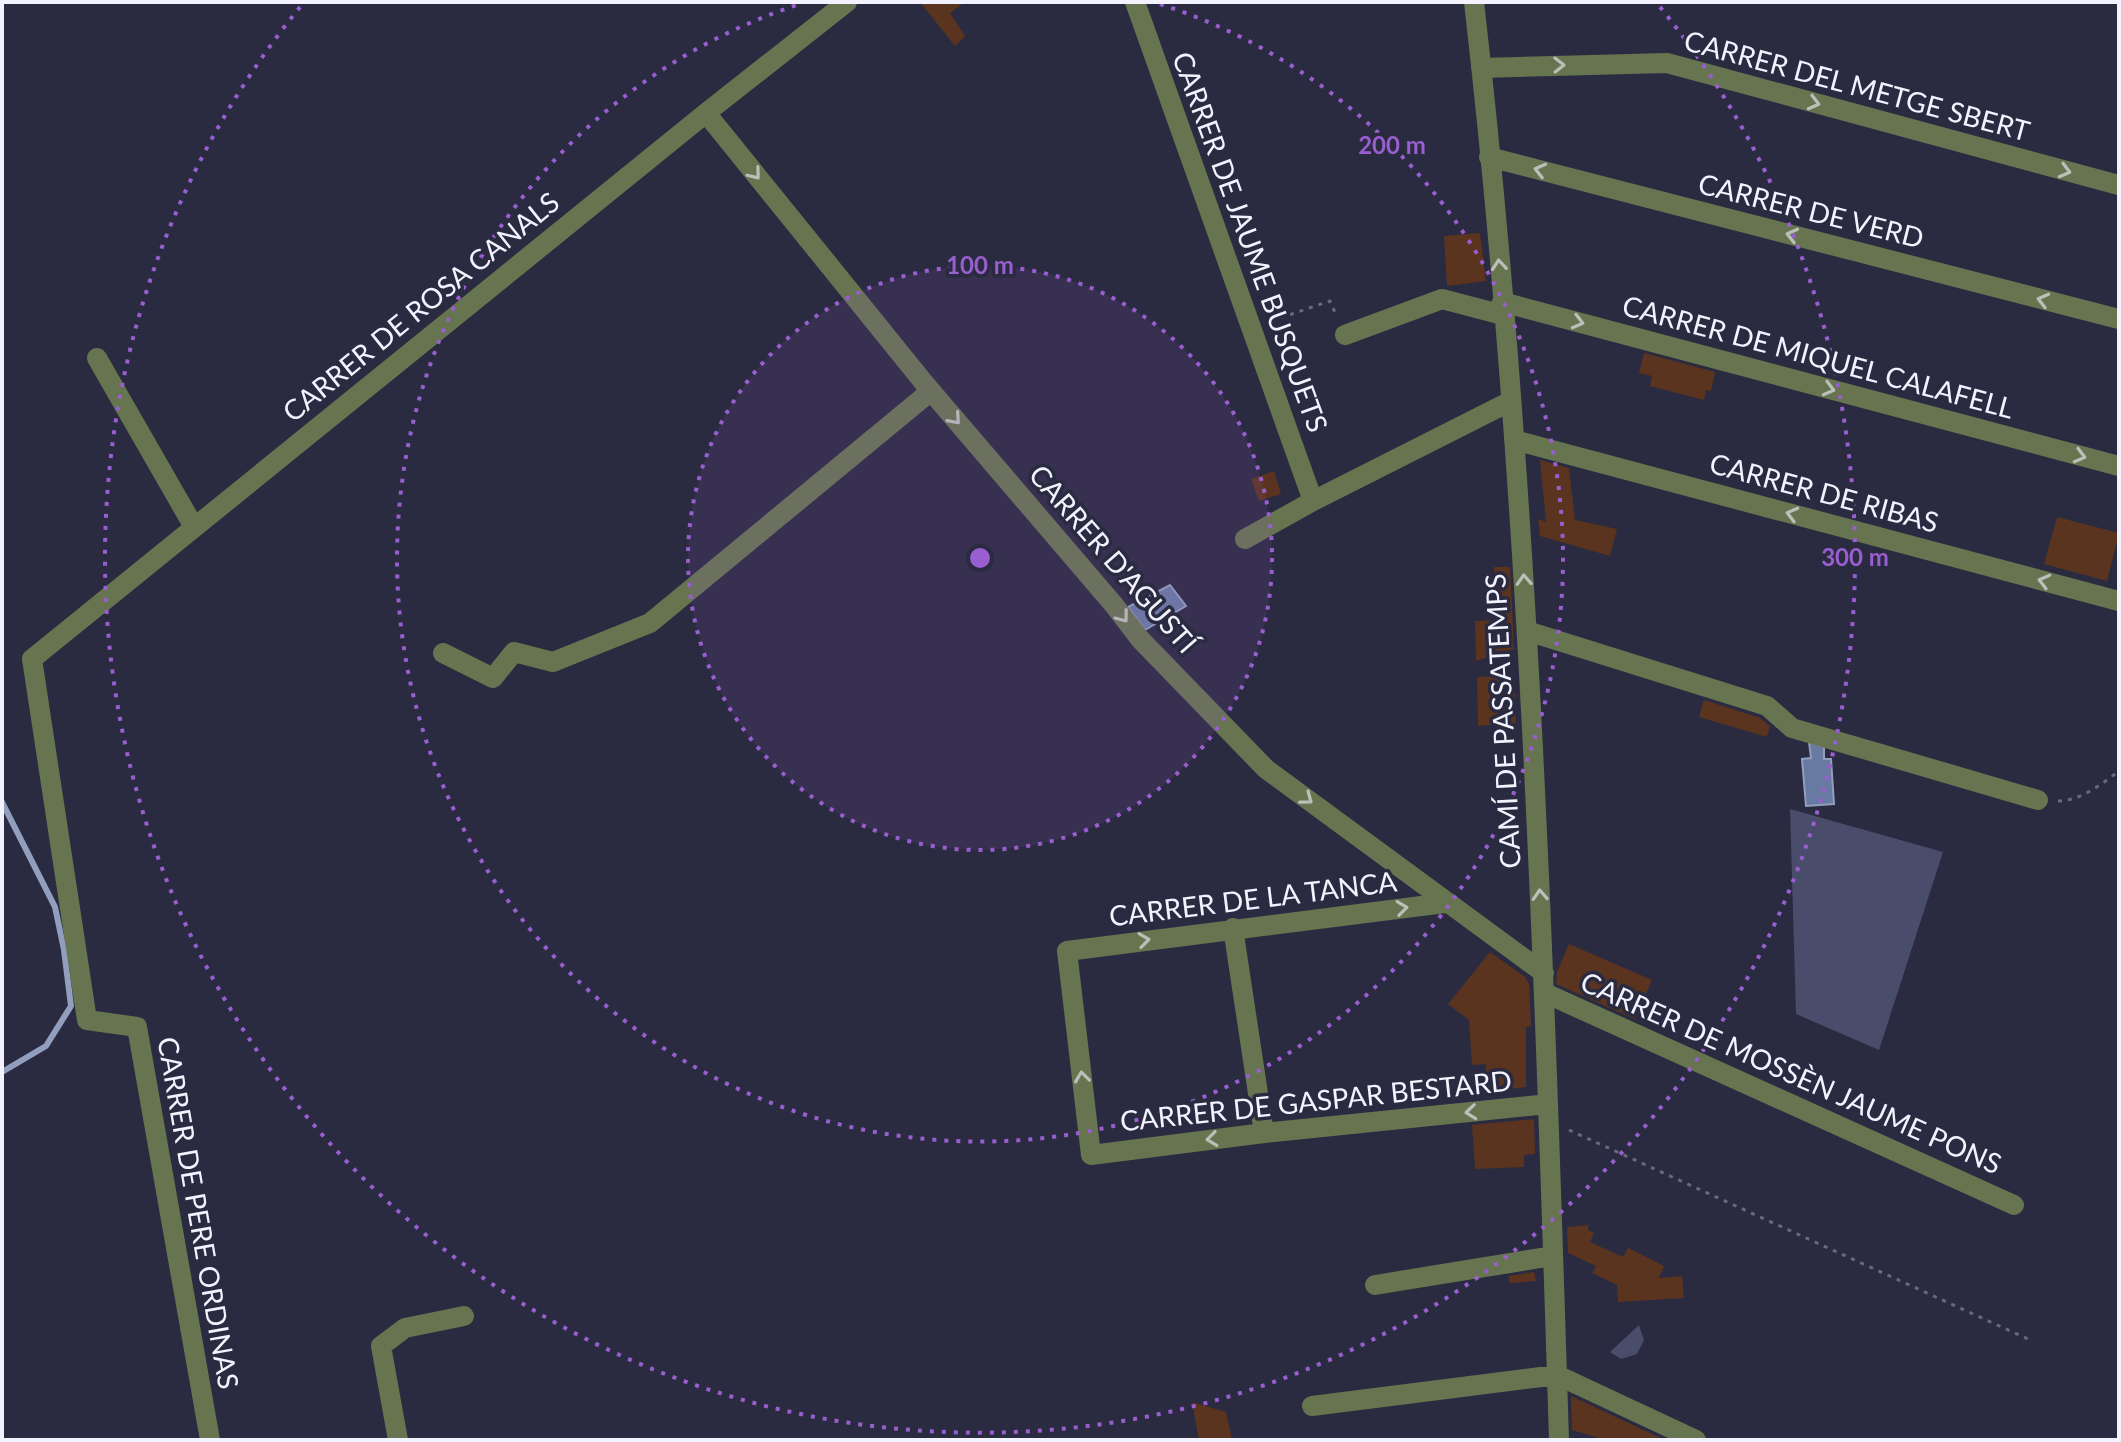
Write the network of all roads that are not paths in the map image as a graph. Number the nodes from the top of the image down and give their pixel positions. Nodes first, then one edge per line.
1 (847, 2) edge
2 (1135, 2) edge
3 (1474, 2) edge
4 (1481, 68) junction
5 (706, 113) junction
6 (1489, 157) junction
7 (2119, 185) edge
8 (1503, 309) junction
9 (2119, 319) edge
10 (1345, 335) road end
11 (97, 358) dead end
12 (931, 391) junction
13 (1511, 401) junction
14 (1514, 440) junction
15 (2119, 466) edge
16 (1313, 501) junction
17 (194, 527) junction
18 (1245, 539) dead end
19 (2119, 601) edge
20 (1527, 631) junction
21 (443, 653) dead end
22 (32, 659) joint
23 (2038, 800) road end
24 (1445, 903) junction
25 (1233, 928) junction
26 (1544, 983) junction
27 (1548, 1112) junction
28 (1264, 1133) junction
29 (1091, 1155) joint
30 (2014, 1205) dead end
31 (1553, 1256) junction
32 (1375, 1285) dead end
33 (464, 1316) dead end
34 (1557, 1375) junction
35 (1312, 1406) dead end
36 (210, 1440) edge
37 (398, 1440) edge
38 (1559, 1440) edge
39 (1696, 1440) edge

1 - 5 street, CARRER DE ROSA CANALS
2 - 16 street, CARRER DE JAUME BUSQUETS
3 - 4 street, CAMÍ DE PASSATEMPS
4 - 6 street, CAMÍ DE PASSATEMPS
4 -> 7 street, CARRER DEL METGE SBERT
5 -> 12 street, CARRER D'AGUSTÍ
5 - 17 street, CARRER DE ROSA CANALS
8 -> 6 street, CAMÍ DE PASSATEMPS
9 -> 6 street, CARRER DE VERD
8 - 10 street, CARRER DE MIQUEL CALAFELL
8 - 13 street, CAMÍ DE PASSATEMPS
8 -> 15 street, CARRER DE MIQUEL CALAFELL
11 - 17 street
12 - 21 street
12 -> 24 street, CARRER D'AGUSTÍ
13 - 14 street, CAMÍ DE PASSATEMPS
13 - 16 street
19 -> 14 street, CARRER DE RIBAS
20 -> 14 street, CAMÍ DE PASSATEMPS
16 - 18 street
17 - 22 street, CARRER DE ROSA CANALS
20 - 23 street
26 -> 20 street, CAMÍ DE PASSATEMPS
22 - 36 street, CARRER DE PERE ORDINAS
25 -> 24 street, CARRER DE LA TANCA
24 - 26 street, CARRER D'AGUSTÍ
25 - 28 street
29 -> 25 street, CARRER DE LA TANCA
26 - 27 street, CAMÍ DE PASSATEMPS
26 - 30 street, CARRER DE MOSSÈN JAUME PONS
27 -> 28 street, CARRER DE GASPAR BESTARD
27 - 31 street, CAMÍ DE PASSATEMPS
28 -> 29 street, CARRER DE GASPAR BESTARD
31 - 32 street
31 - 34 street, CAMÍ DE PASSATEMPS
33 - 37 street
34 - 35 street
34 - 38 street, CAMÍ DE PASSATEMPS
34 - 39 street

